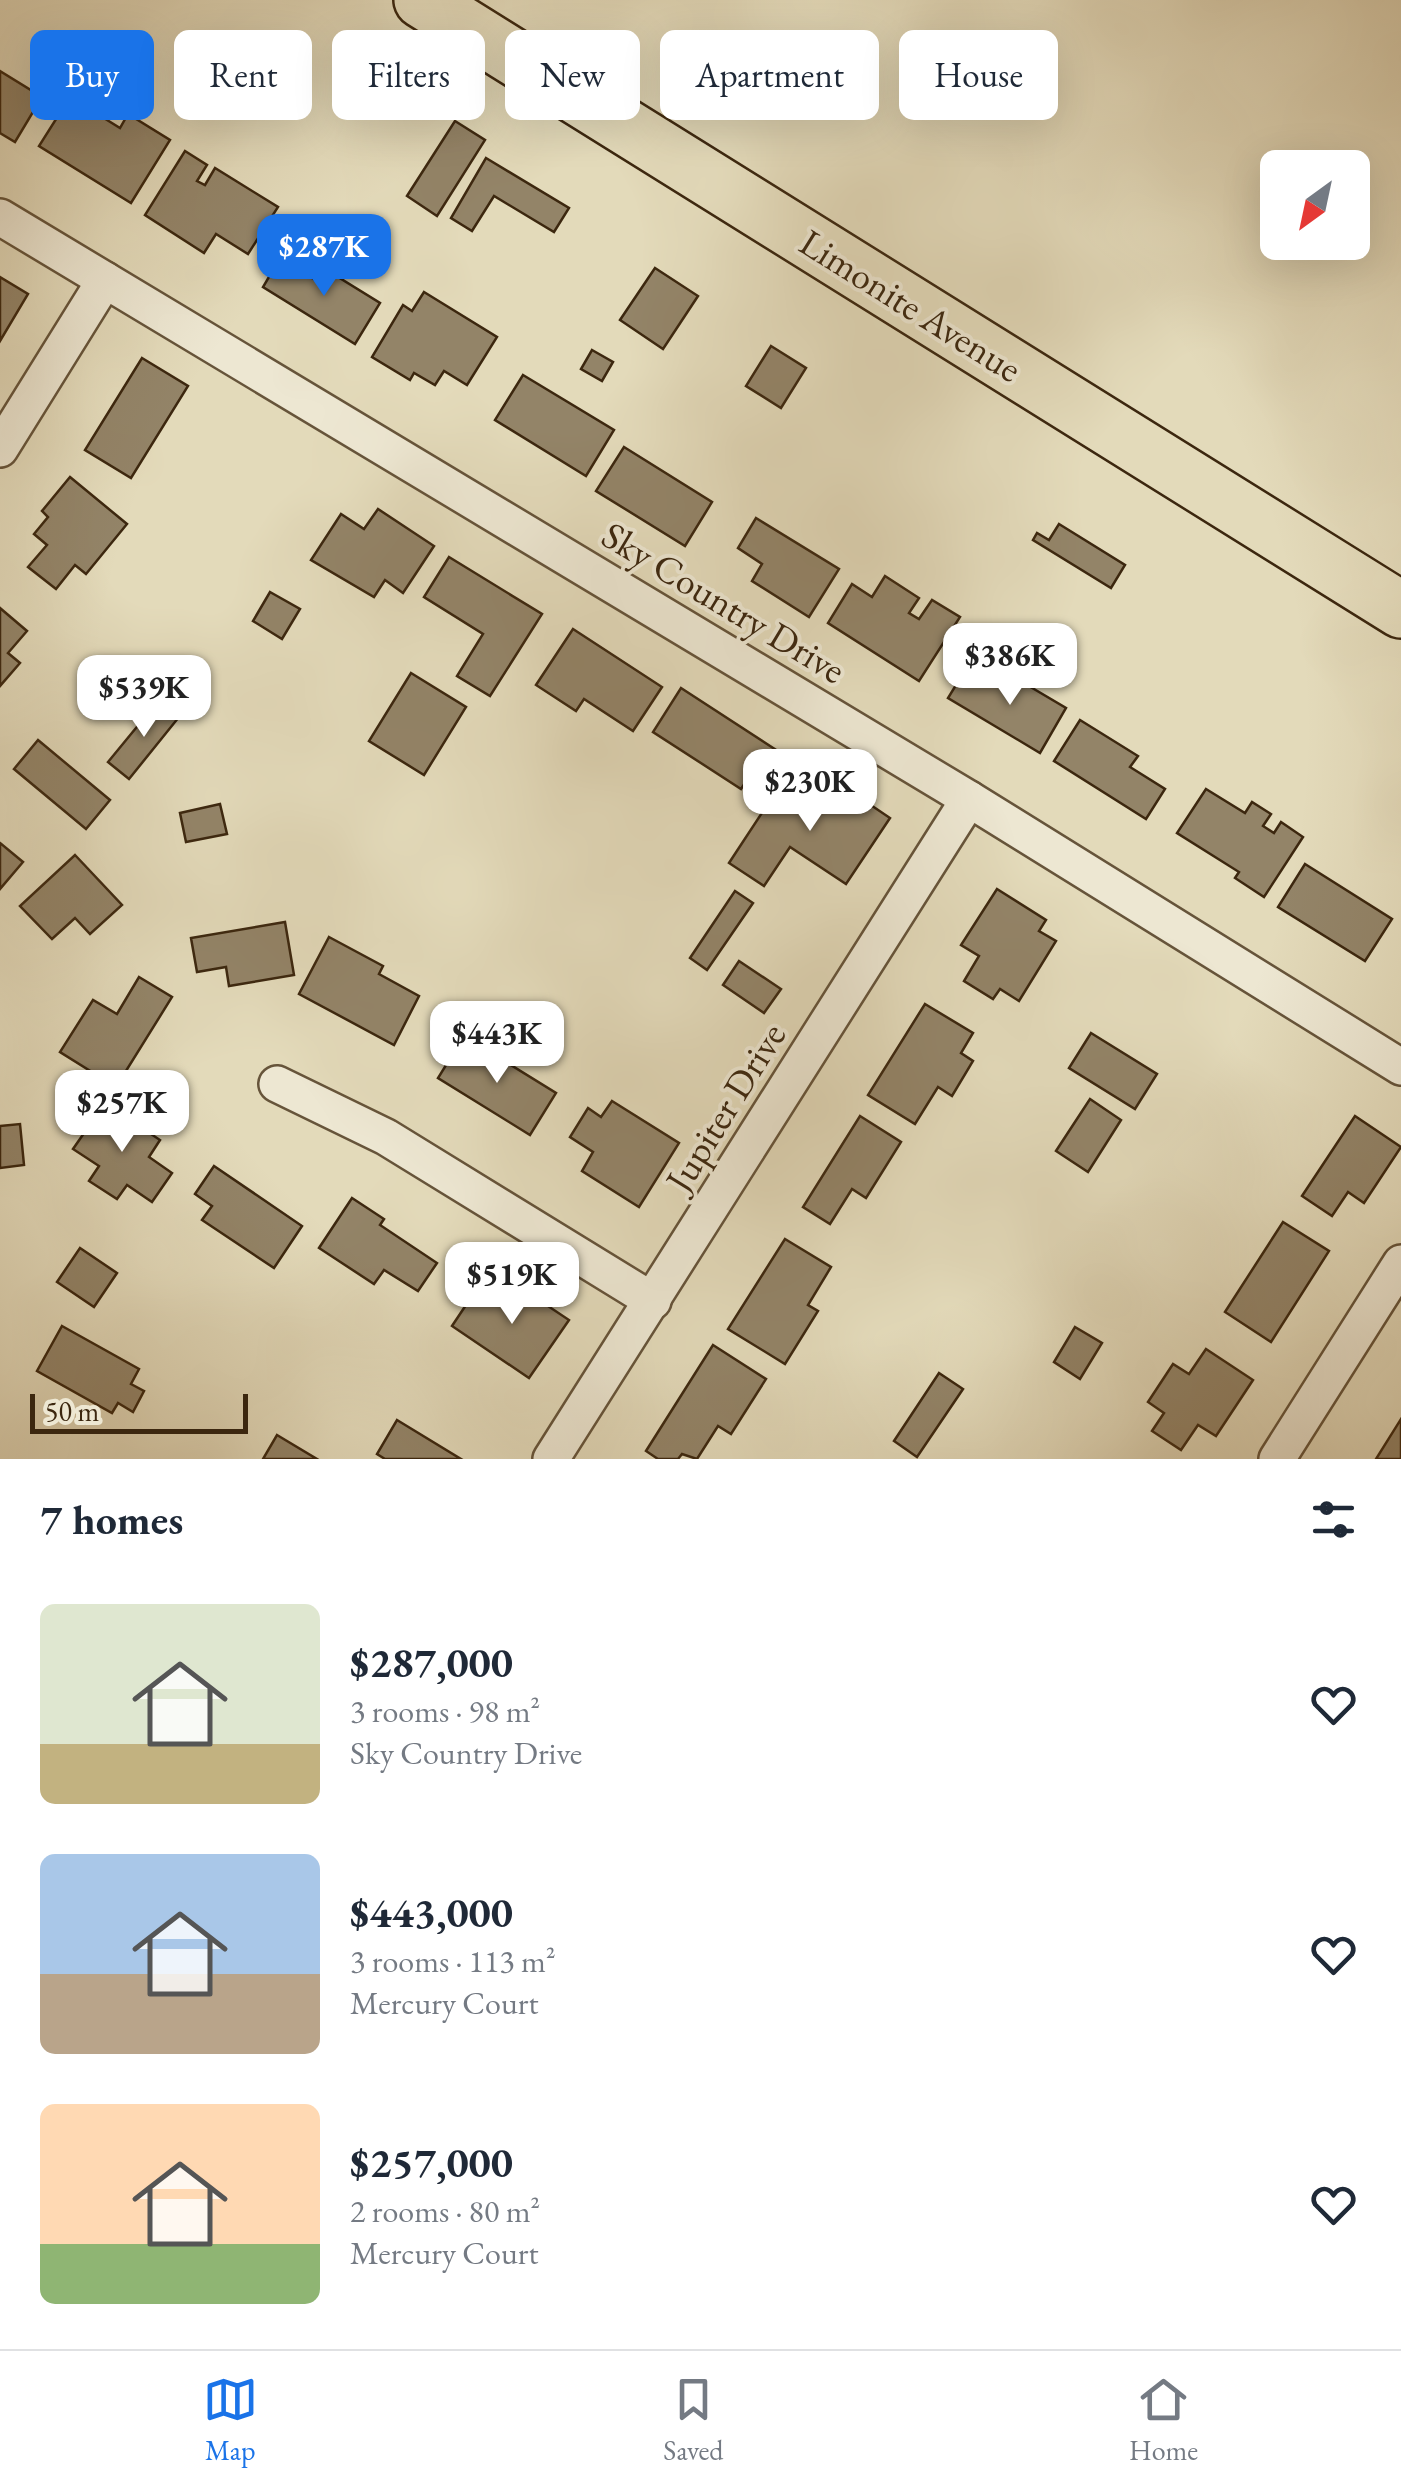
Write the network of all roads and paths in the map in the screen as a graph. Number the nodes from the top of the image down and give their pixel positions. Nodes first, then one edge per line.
1 (422, 0) edge
2 (0, 217) edge
3 (106, 280) junction
4 (0, 449) edge
5 (1401, 610) edge
6 (969, 799) junction
7 (1401, 1067) edge
8 (276, 1084) dead end
9 (1401, 1263) edge
10 (654, 1301) junction
11 (551, 1459) edge
12 (1277, 1459) edge

1 - 5 main road, Limonite Avenue
2 - 3 street, Sky Country Drive
3 - 4 street
3 - 6 street, Sky Country Drive
6 - 7 street, Sky Country Drive
6 - 10 street, Jupiter Drive
8 - 10 street
9 - 12 street
10 - 11 street, Jupiter Drive

